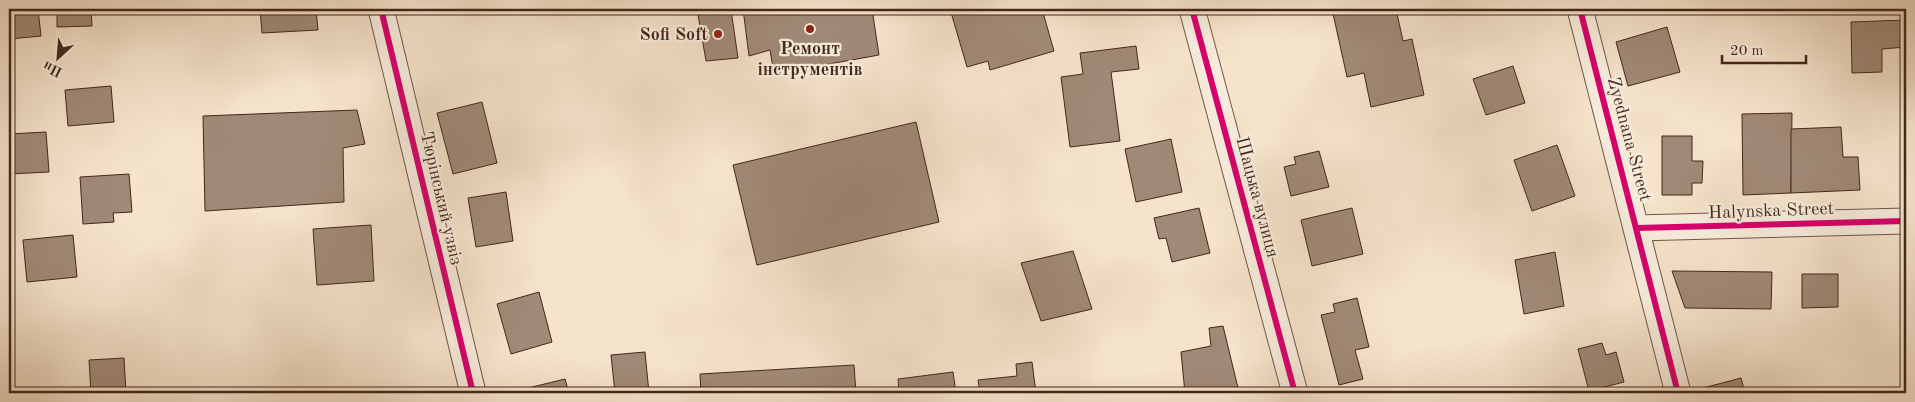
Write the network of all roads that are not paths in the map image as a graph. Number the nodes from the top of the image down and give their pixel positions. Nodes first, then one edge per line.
1 (381, 9) edge
2 (1192, 9) edge
3 (1580, 9) edge
4 (1906, 221) edge
5 (1638, 228) junction
6 (473, 393) edge
7 (1295, 393) edge
8 (1678, 393) edge

1 - 6 street, Тюрінський узвіз
2 - 7 street, Шацька вулиця
3 - 5 street, Zyednana Street
4 - 5 street, Halynska Street
5 - 8 street, Zyednana Street

